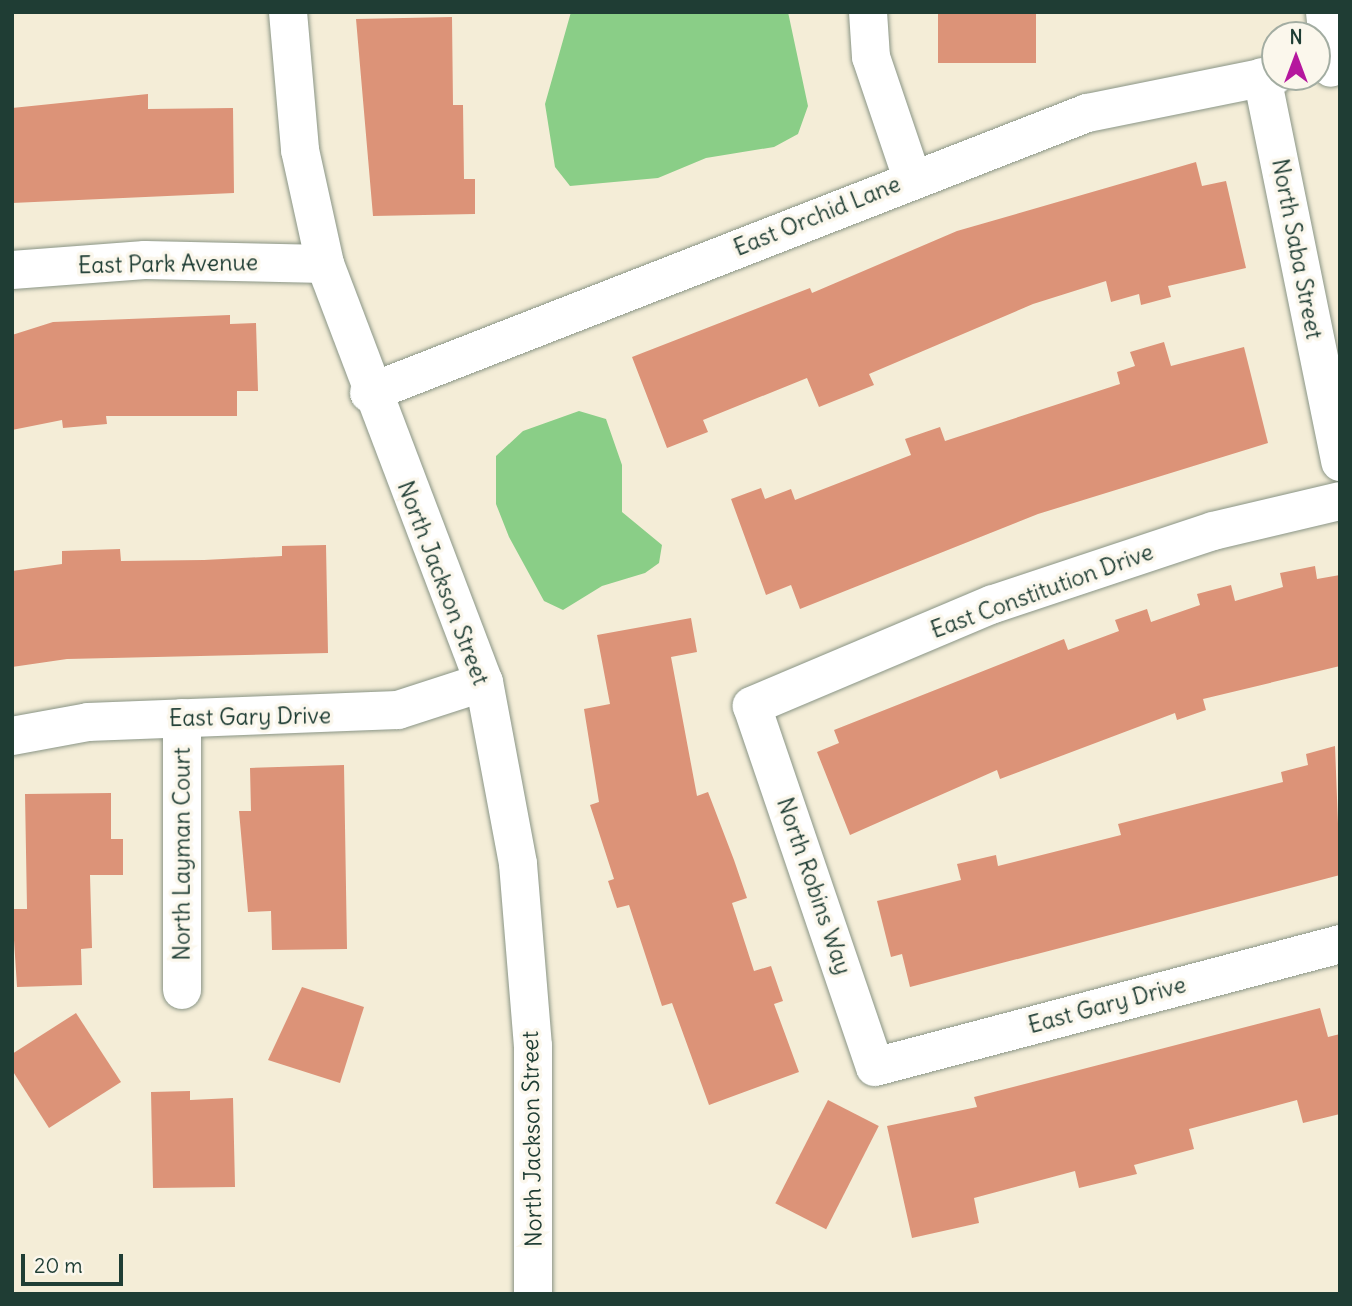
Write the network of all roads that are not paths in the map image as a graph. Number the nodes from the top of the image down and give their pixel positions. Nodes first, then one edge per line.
1 (288, 12) edge
2 (868, 12) edge
3 (1261, 77) edge
4 (1271, 91) edge
5 (912, 178) junction
6 (325, 264) junction
7 (12, 270) edge
8 (369, 393) junction
9 (1340, 462) edge
10 (1340, 501) edge
11 (484, 682) junction
12 (752, 706) joint
13 (182, 718) junction
14 (12, 736) edge
15 (1340, 944) edge
16 (182, 990) dead end
17 (875, 1067) joint
18 (533, 1294) edge

1 - 6 street, North Jackson Street
2 - 5 street
3 - 5 street, East Orchid Lane
4 - 9 street, North Saba Street
5 - 8 street, East Orchid Lane
6 - 7 street, East Park Avenue
6 - 8 street, North Jackson Street
8 - 11 street, North Jackson Street
10 - 12 street, East Constitution Drive
11 - 13 street, East Gary Drive
11 - 18 street, North Jackson Street
12 - 17 street, North Robins Way
13 - 14 street, East Gary Drive
13 - 16 street, North Layman Court
15 - 17 street, East Gary Drive

